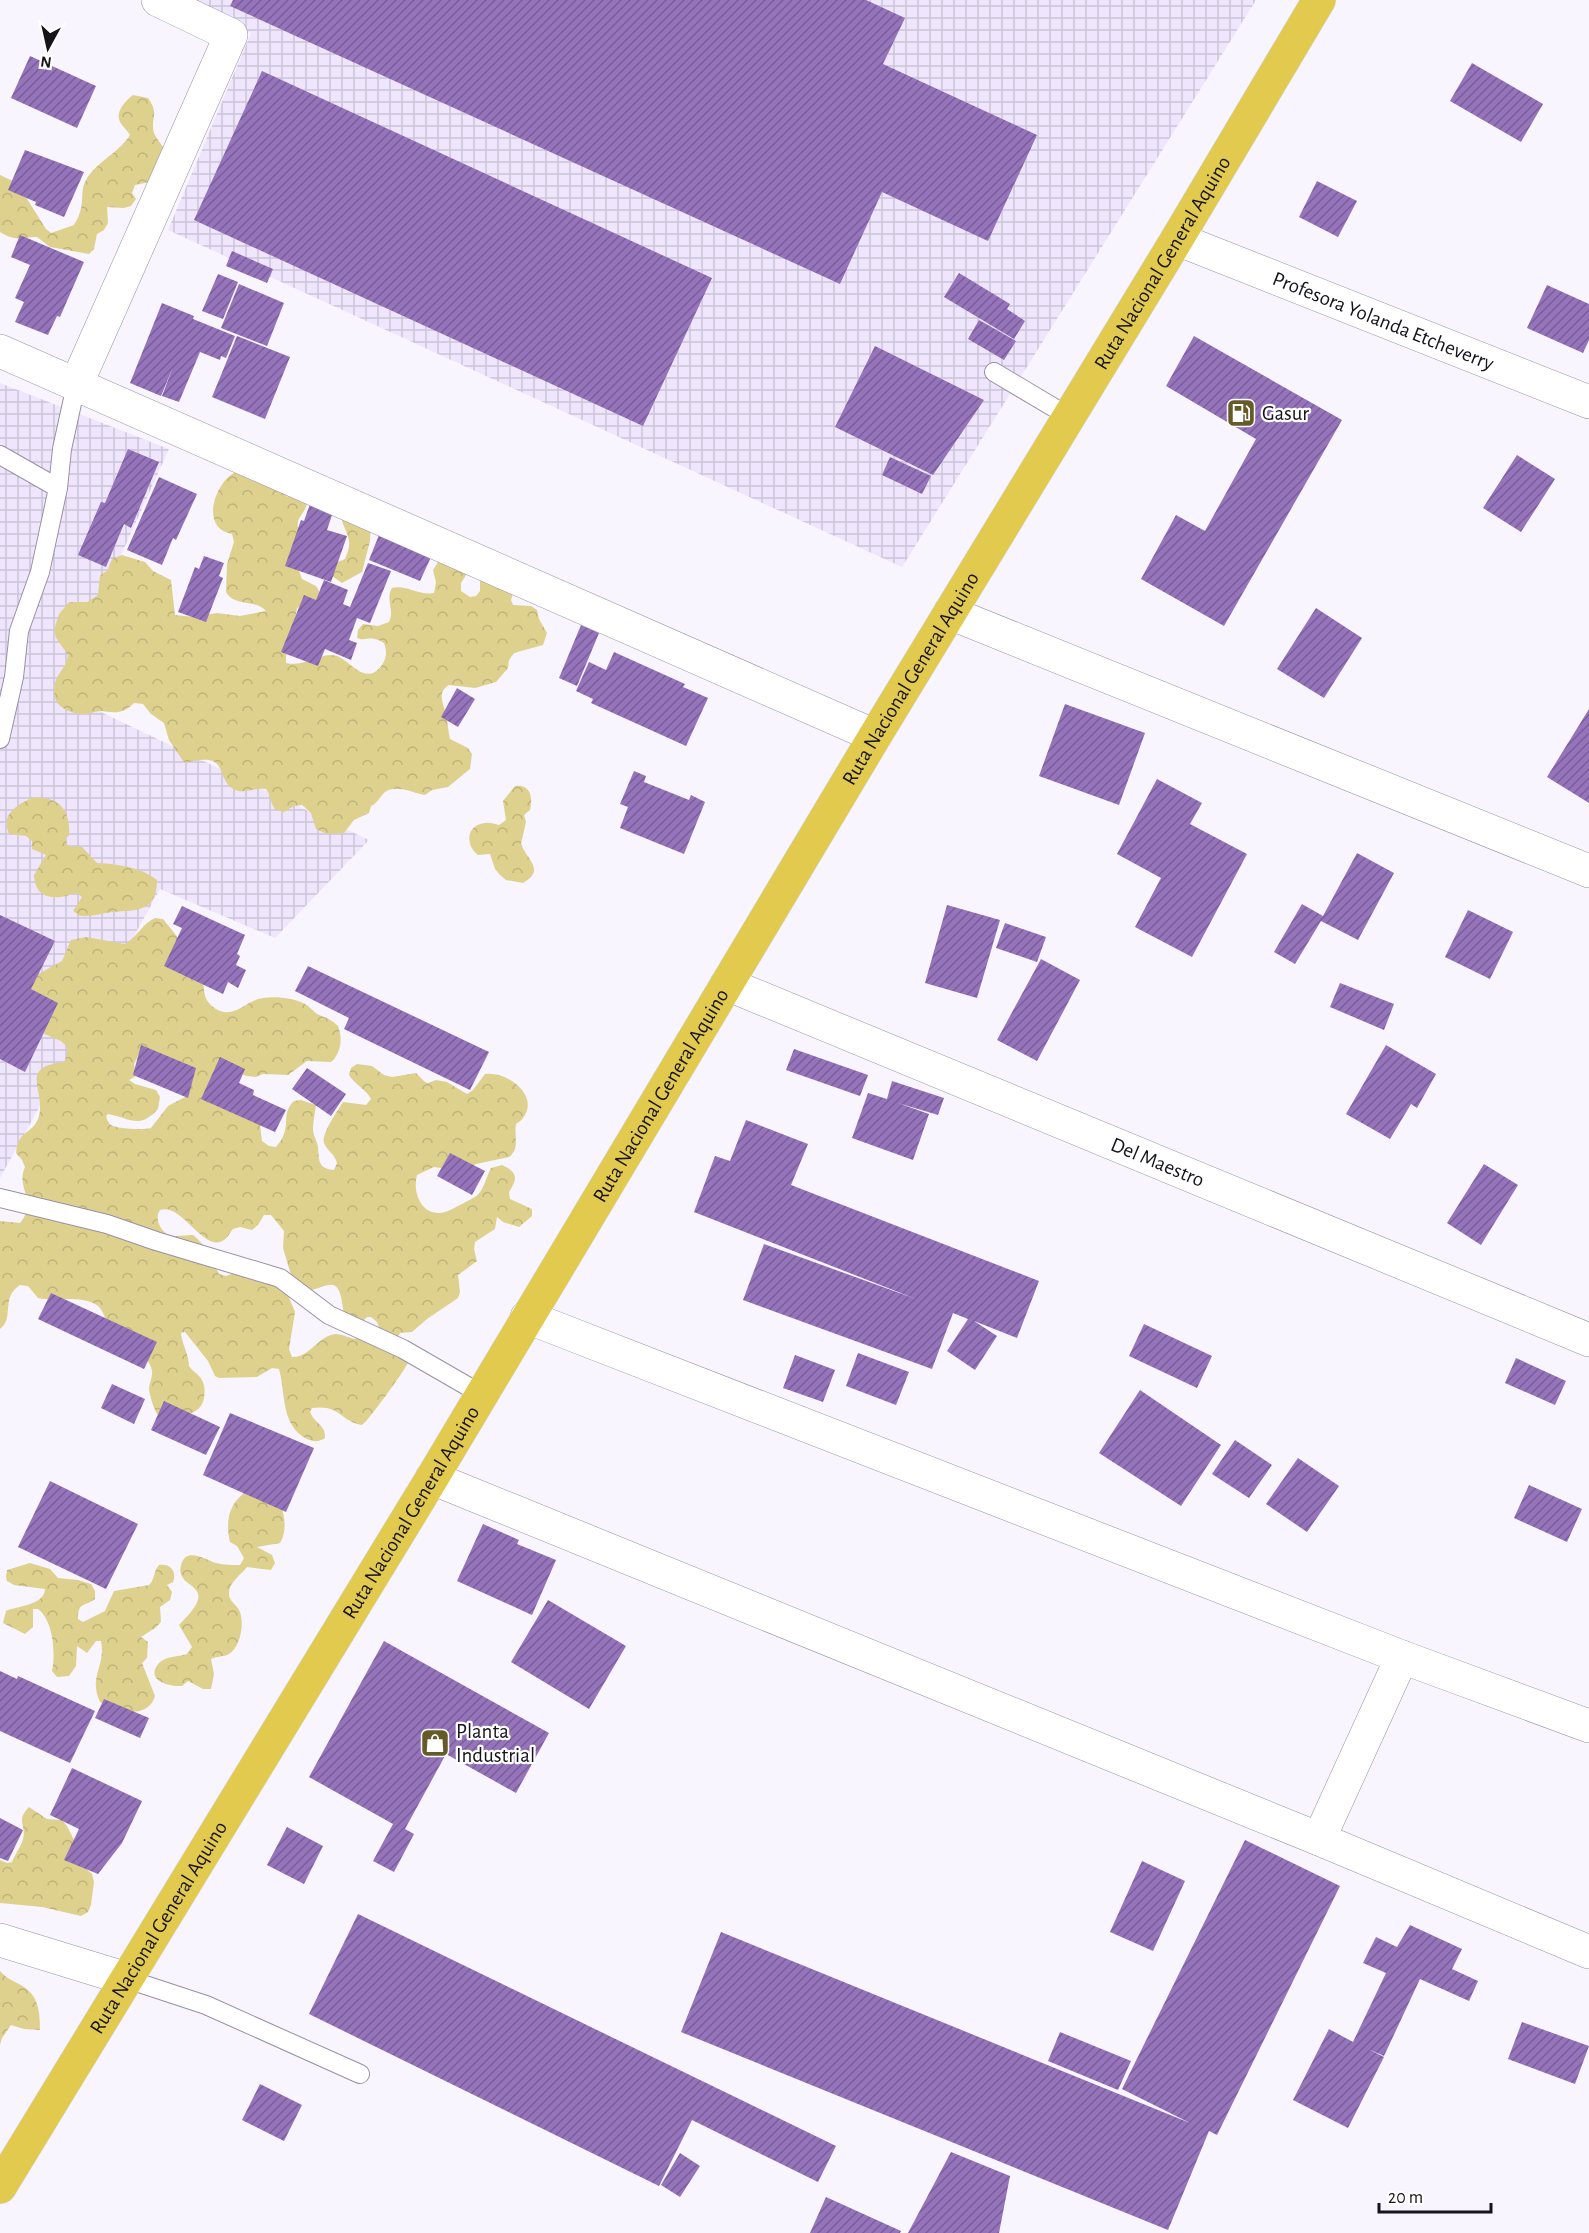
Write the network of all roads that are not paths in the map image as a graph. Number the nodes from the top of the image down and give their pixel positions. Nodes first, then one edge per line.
1 (158, 0) edge
2 (1319, 0) edge
3 (1177, 239) junction
4 (0, 351) edge
5 (994, 372) dead end
6 (76, 385) junction
7 (1589, 402) edge
8 (1068, 416) junction
9 (0, 455) edge
10 (58, 488) junction
11 (950, 613) junction
12 (875, 736) junction
13 (0, 739) edge
14 (1589, 871) edge
15 (728, 984) junction
16 (0, 1198) edge
17 (527, 1317) junction
18 (1589, 1340) edge
19 (481, 1394) junction
20 (432, 1478) junction
21 (1402, 1657) junction
22 (1589, 1726) edge
23 (1319, 1839) junction
24 (0, 1940) edge
25 (1589, 1952) edge
26 (127, 1979) junction
27 (360, 2074) dead end
28 (0, 2187) edge

1 - 6 street
2 - 3 highway, Ruta Nacional General Aquino
3 - 7 street, Profesora Yolanda Etcheverry
3 - 8 highway, Ruta Nacional General Aquino
4 - 6 street
5 - 8 lane
6 - 10 lane
6 - 12 street
8 - 11 highway, Ruta Nacional General Aquino
9 - 10 lane
10 - 13 lane
11 - 12 highway, Ruta Nacional General Aquino
11 - 14 street
12 - 15 highway, Ruta Nacional General Aquino
15 - 17 highway, Ruta Nacional General Aquino
15 - 18 street, Del Maestro
16 - 19 lane
17 - 19 highway, Ruta Nacional General Aquino
17 - 21 street
19 - 20 highway, Ruta Nacional General Aquino
20 - 23 street
20 - 26 highway, Ruta Nacional General Aquino
21 - 22 street
21 - 23 street
23 - 25 street
24 - 26 street
26 - 27 lane
26 - 28 highway, Ruta Nacional General Aquino

